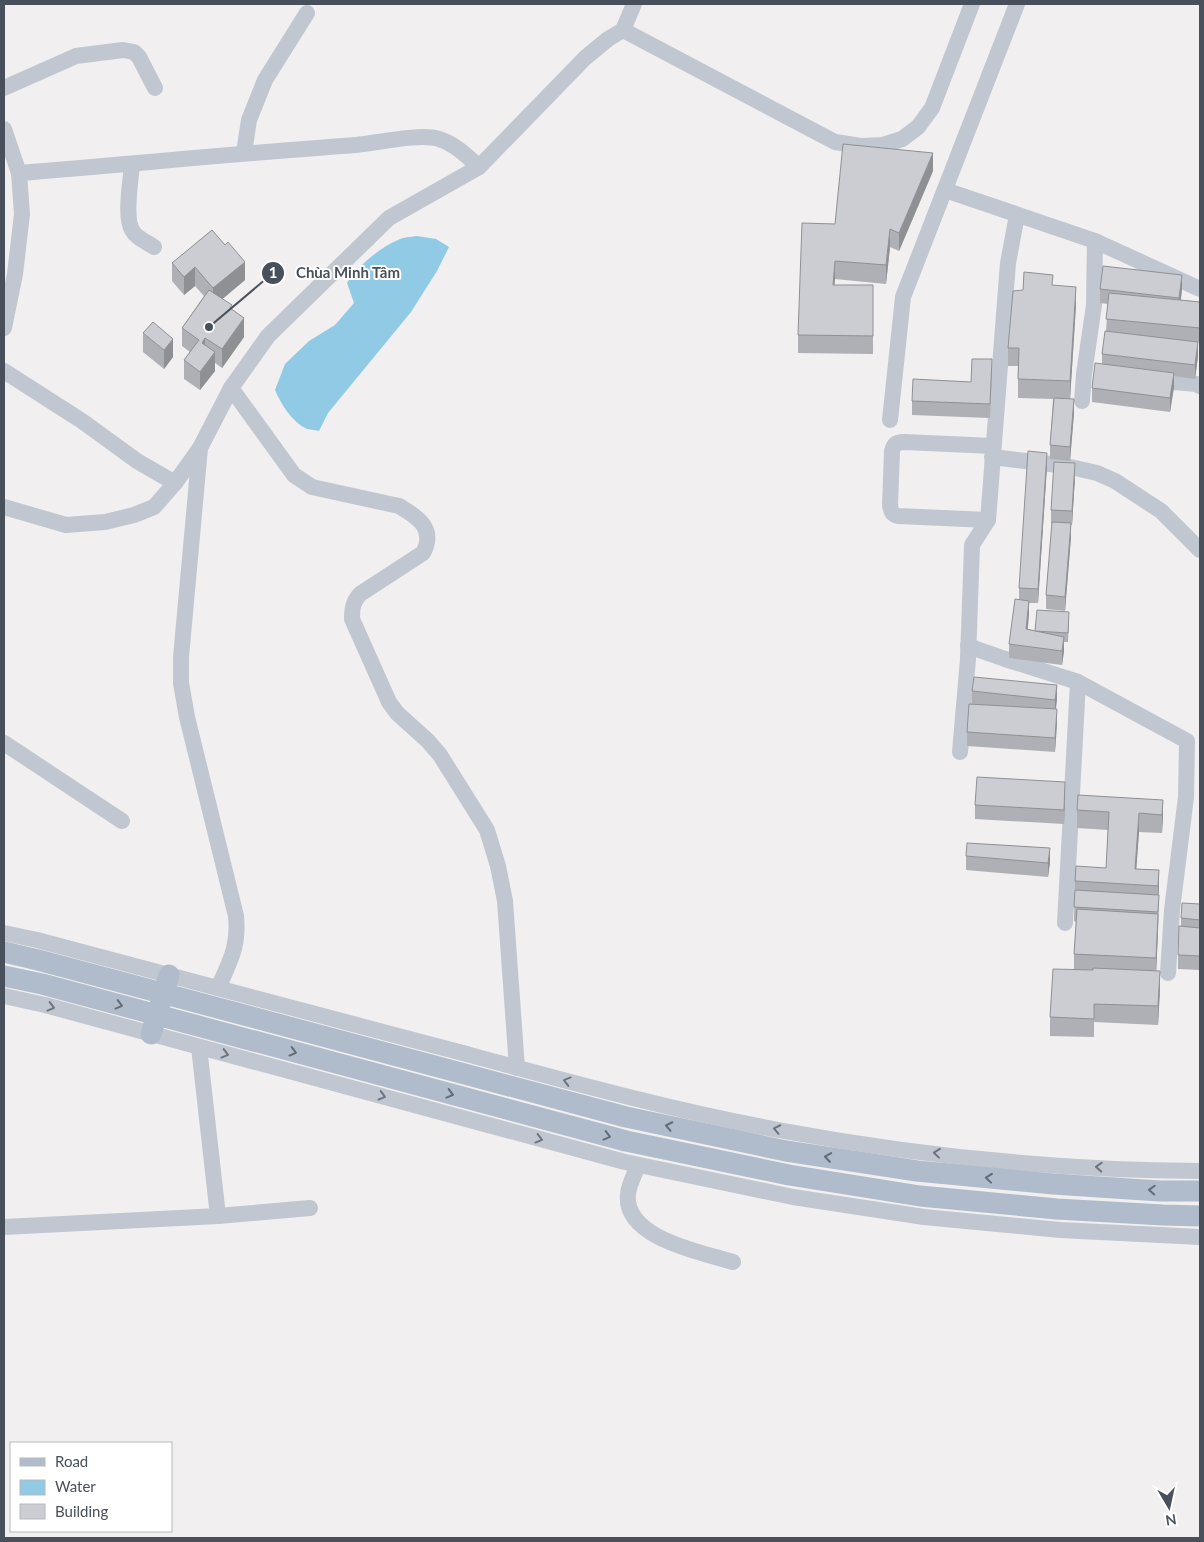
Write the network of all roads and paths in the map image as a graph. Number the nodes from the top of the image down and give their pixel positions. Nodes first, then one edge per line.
1 (634, 4) edge
2 (972, 4) edge
3 (1017, 4) edge
4 (307, 13) dead end
5 (623, 30) junction
6 (4, 88) edge
7 (155, 88) dead end
8 (4, 129) edge
9 (244, 152) junction
10 (132, 164) junction
11 (479, 167) junction
12 (19, 173) junction
13 (945, 190) junction
14 (1017, 215) junction
15 (1094, 241) junction
16 (154, 247) dead end
17 (1200, 289) edge
18 (4, 328) edge
19 (4, 371) edge
20 (1084, 374) junction
21 (1102, 375) edge
22 (1140, 379) edge
23 (1199, 382) edge
24 (231, 388) junction
25 (1082, 401) dead end
26 (890, 420) dead end
27 (200, 448) junction
28 (993, 451) junction
29 (175, 483) junction
30 (4, 507) edge
31 (988, 520) junction
32 (1200, 550) edge
33 (968, 646) junction
34 (1078, 682) junction
35 (4, 743) edge
36 (960, 752) dead end
37 (122, 821) dead end
38 (1065, 923) dead end
39 (4, 933) edge
40 (4, 952) edge
41 (1168, 973) dead end
42 (4, 976) edge
43 (166, 984) junction
44 (218, 988) junction
45 (4, 996) edge
46 (154, 1024) junction
47 (200, 1047) junction
48 (517, 1068) junction
49 (638, 1164) junction
50 (1200, 1171) edge
51 (1200, 1191) edge
52 (310, 1208) dead end
53 (218, 1216) junction
54 (1200, 1216) edge
55 (4, 1227) edge
56 (1200, 1236) edge
57 (733, 1262) dead end

1 - 5 street
2 - 5 street
3 - 13 street
4 - 9 street
5 - 11 street
6 - 7 street
8 - 12 street
9 - 10 street
9 - 11 street
10 - 12 street
10 - 16 street
11 - 24 street
12 - 18 street
13 - 14 street
13 - 26 street
14 - 15 street
14 - 28 street
15 - 17 street
15 - 20 street
19 - 29 street
20 - 21 street
20 - 25 street
22 - 23 street
24 - 27 street
24 - 48 street
27 - 29 street
27 - 44 street
28 - 31 street
28 - 31 street
28 - 32 street
29 - 30 street
31 - 33 street
33 - 34 street
33 - 36 street
34 - 38 street
34 - 41 street
35 - 37 street
39 - 43 street
40 - 43 main road
42 -> 46 main road
43 - 44 street
43 - 46 main road
51 -> 43 main road
44 - 48 street
45 -> 46 street
46 - 47 street
46 -> 54 main road
47 -> 49 street
47 - 53 street
50 -> 48 street
49 - 56 street
49 - 57 street
52 - 53 street
53 - 55 street

